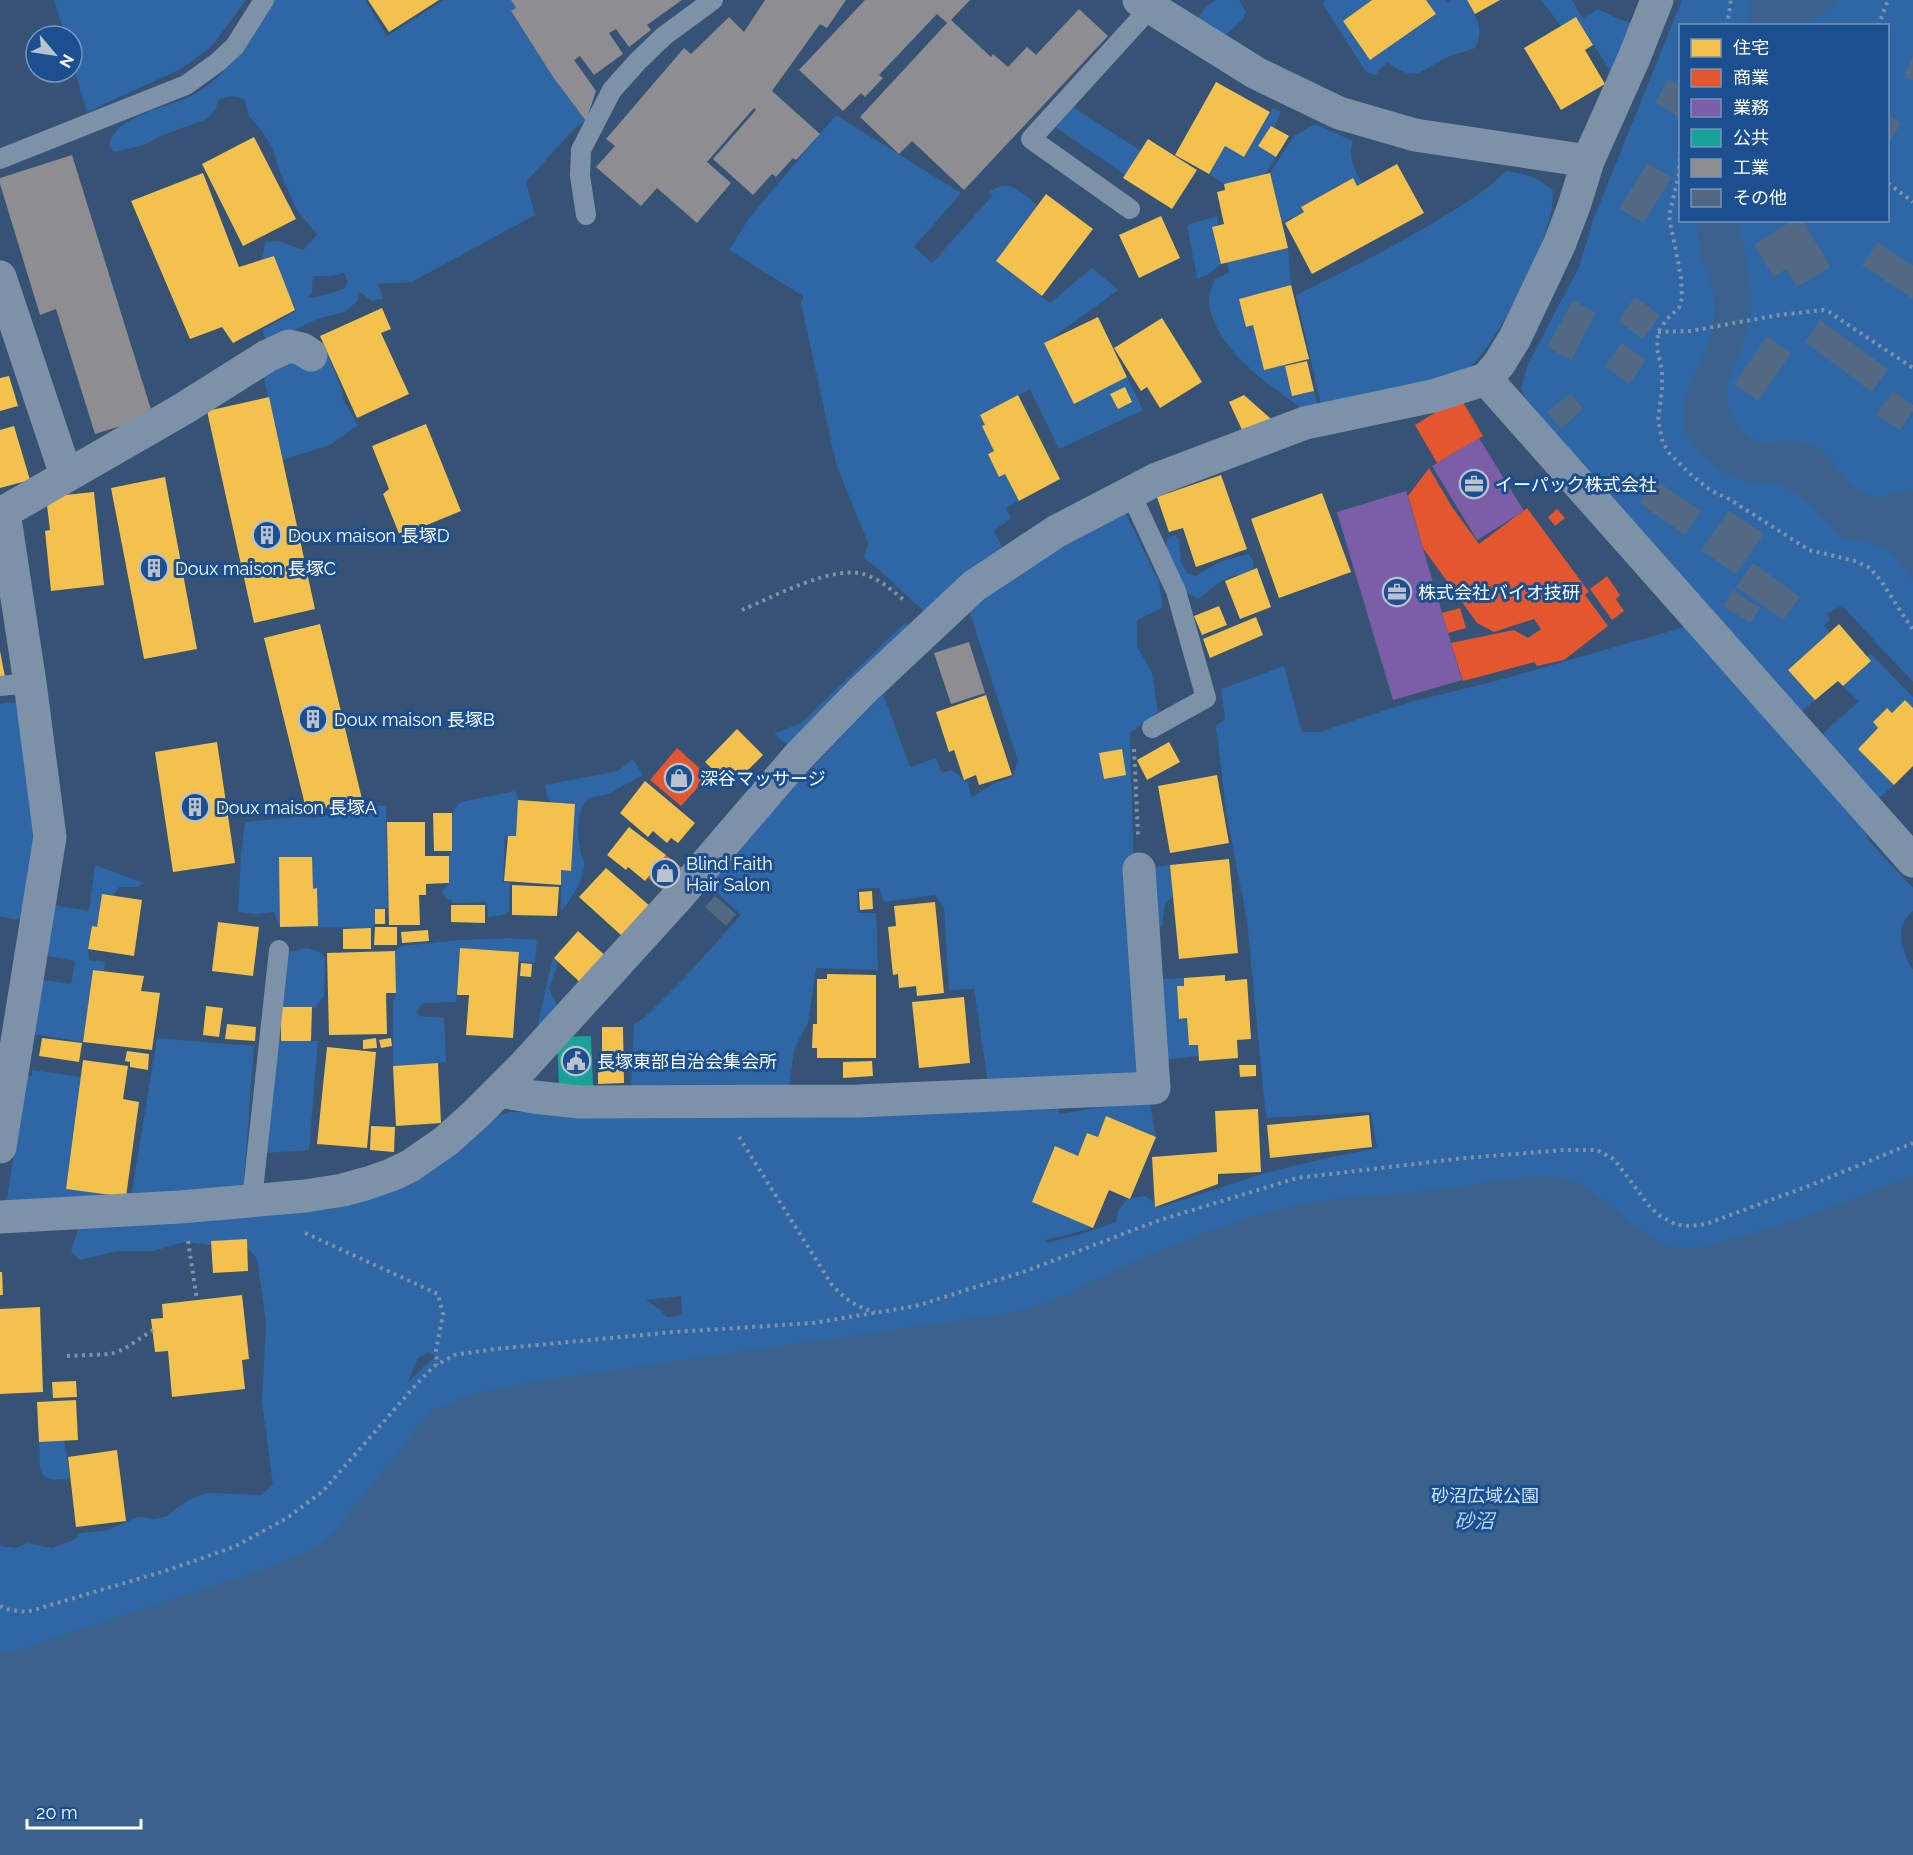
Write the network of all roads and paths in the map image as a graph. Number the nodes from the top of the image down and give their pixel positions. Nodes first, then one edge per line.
1 (264, 0) edge
2 (712, 0) edge
3 (1657, 0) edge
4 (1731, 0) edge
5 (1888, 0) edge
6 (1145, 4) edge
7 (1727, 24) edge
8 (1879, 24) edge
9 (0, 159) edge
10 (1588, 161) junction
11 (1679, 174) edge
12 (1889, 184) edge
13 (1913, 202) edge
14 (1130, 209) dead end
15 (586, 214) dead end
16 (0, 277) edge
17 (1658, 333) junction
18 (311, 355) dead end
19 (1913, 368) edge
20 (1486, 379) junction
21 (66, 475) junction
22 (1130, 492) junction
23 (2, 513) edge
24 (742, 609) dead end
25 (934, 623) junction
26 (1913, 630) edge
27 (15, 684) edge
28 (1152, 728) joint
29 (1913, 861) edge
30 (1139, 869) joint
31 (279, 950) dead end
32 (500, 1091) junction
33 (716, 1101) junction
34 (1913, 1143) edge
35 (0, 1148) edge
36 (261, 1200) junction
37 (180, 1207) junction
38 (0, 1217) edge
39 (197, 1300) dead end
40 (876, 1312) junction
41 (153, 1330) dead end
42 (68, 1356) dead end
43 (437, 1365) junction
44 (0, 1606) edge

1 - 9 lane
2 - 15 lane
3 - 10 street
4 - 7 path
5 - 8 path
6 - 10 street
6 - 14 lane
10 - 20 street
11 - 17 path
12 - 13 path
16 - 21 street
17 - 19 path
17 - 26 path
18 - 21 street
20 - 22 street
20 - 29 street
21 - 23 street
22 - 25 street
22 - 28 lane
23 - 27 street
24 - 25 path
25 - 32 street
27 - 35 street
28 - 30 path
30 - 33 street
31 - 36 lane
32 - 33 street
32 - 36 street
33 - 40 path
34 - 40 path
36 - 37 street
36 - 43 path
37 - 38 street
37 - 39 path
40 - 43 path
41 - 42 path
43 - 44 path

